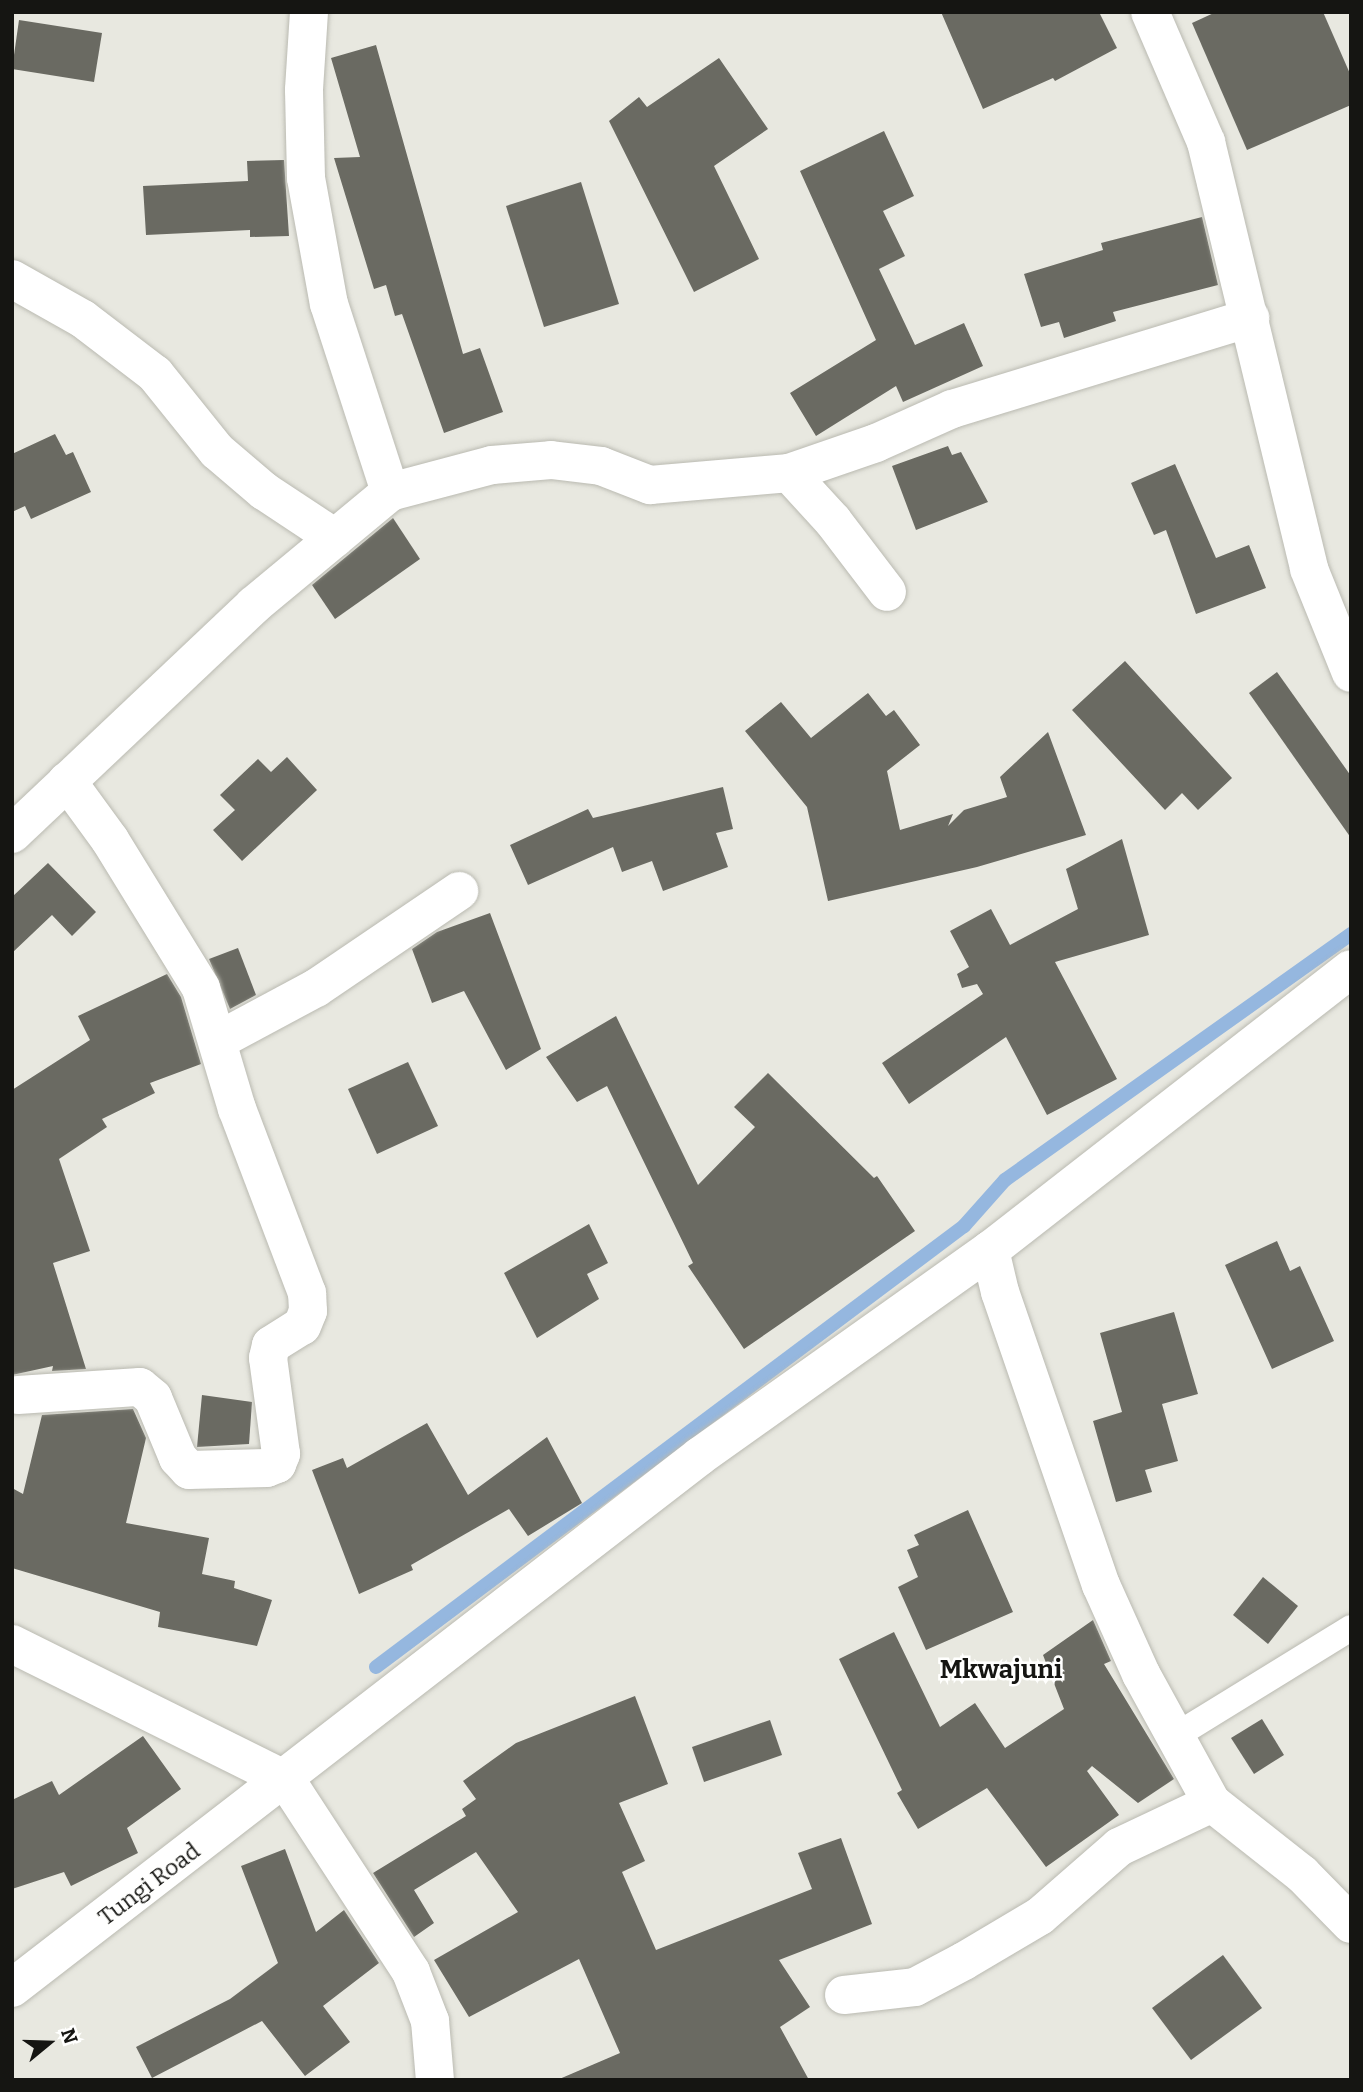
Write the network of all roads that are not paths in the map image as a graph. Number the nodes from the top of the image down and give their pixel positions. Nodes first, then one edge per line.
1 (309, 12) edge
2 (1150, 12) edge
3 (12, 279) edge
4 (1250, 318) junction
5 (789, 473) junction
6 (390, 492) junction
7 (335, 538) junction
8 (887, 592) dead end
9 (1351, 673) edge
10 (67, 781) junction
11 (12, 834) edge
12 (458, 891) dead end
13 (1351, 968) edge
14 (219, 1040) junction
15 (990, 1250) junction
16 (18, 1395) dead end
17 (1351, 1628) edge
18 (12, 1644) edge
19 (1177, 1735) junction
20 (286, 1780) junction
21 (1212, 1803) junction
22 (1351, 1924) edge
23 (12, 1988) edge
24 (844, 1995) dead end
25 (435, 2080) edge

1 - 6 street
2 - 4 street
3 - 7 street
4 - 5 street
4 - 9 street
5 - 6 street
5 - 8 street
6 - 7 street
7 - 10 street
10 - 11 street
10 - 14 street
12 - 14 street
13 - 15 street, Tungi Road
14 - 16 street
15 - 19 street
15 - 20 street, Tungi Road
17 - 19 lane
18 - 20 street
19 - 21 street
20 - 23 street, Tungi Road
20 - 25 street
21 - 22 street
21 - 24 street

